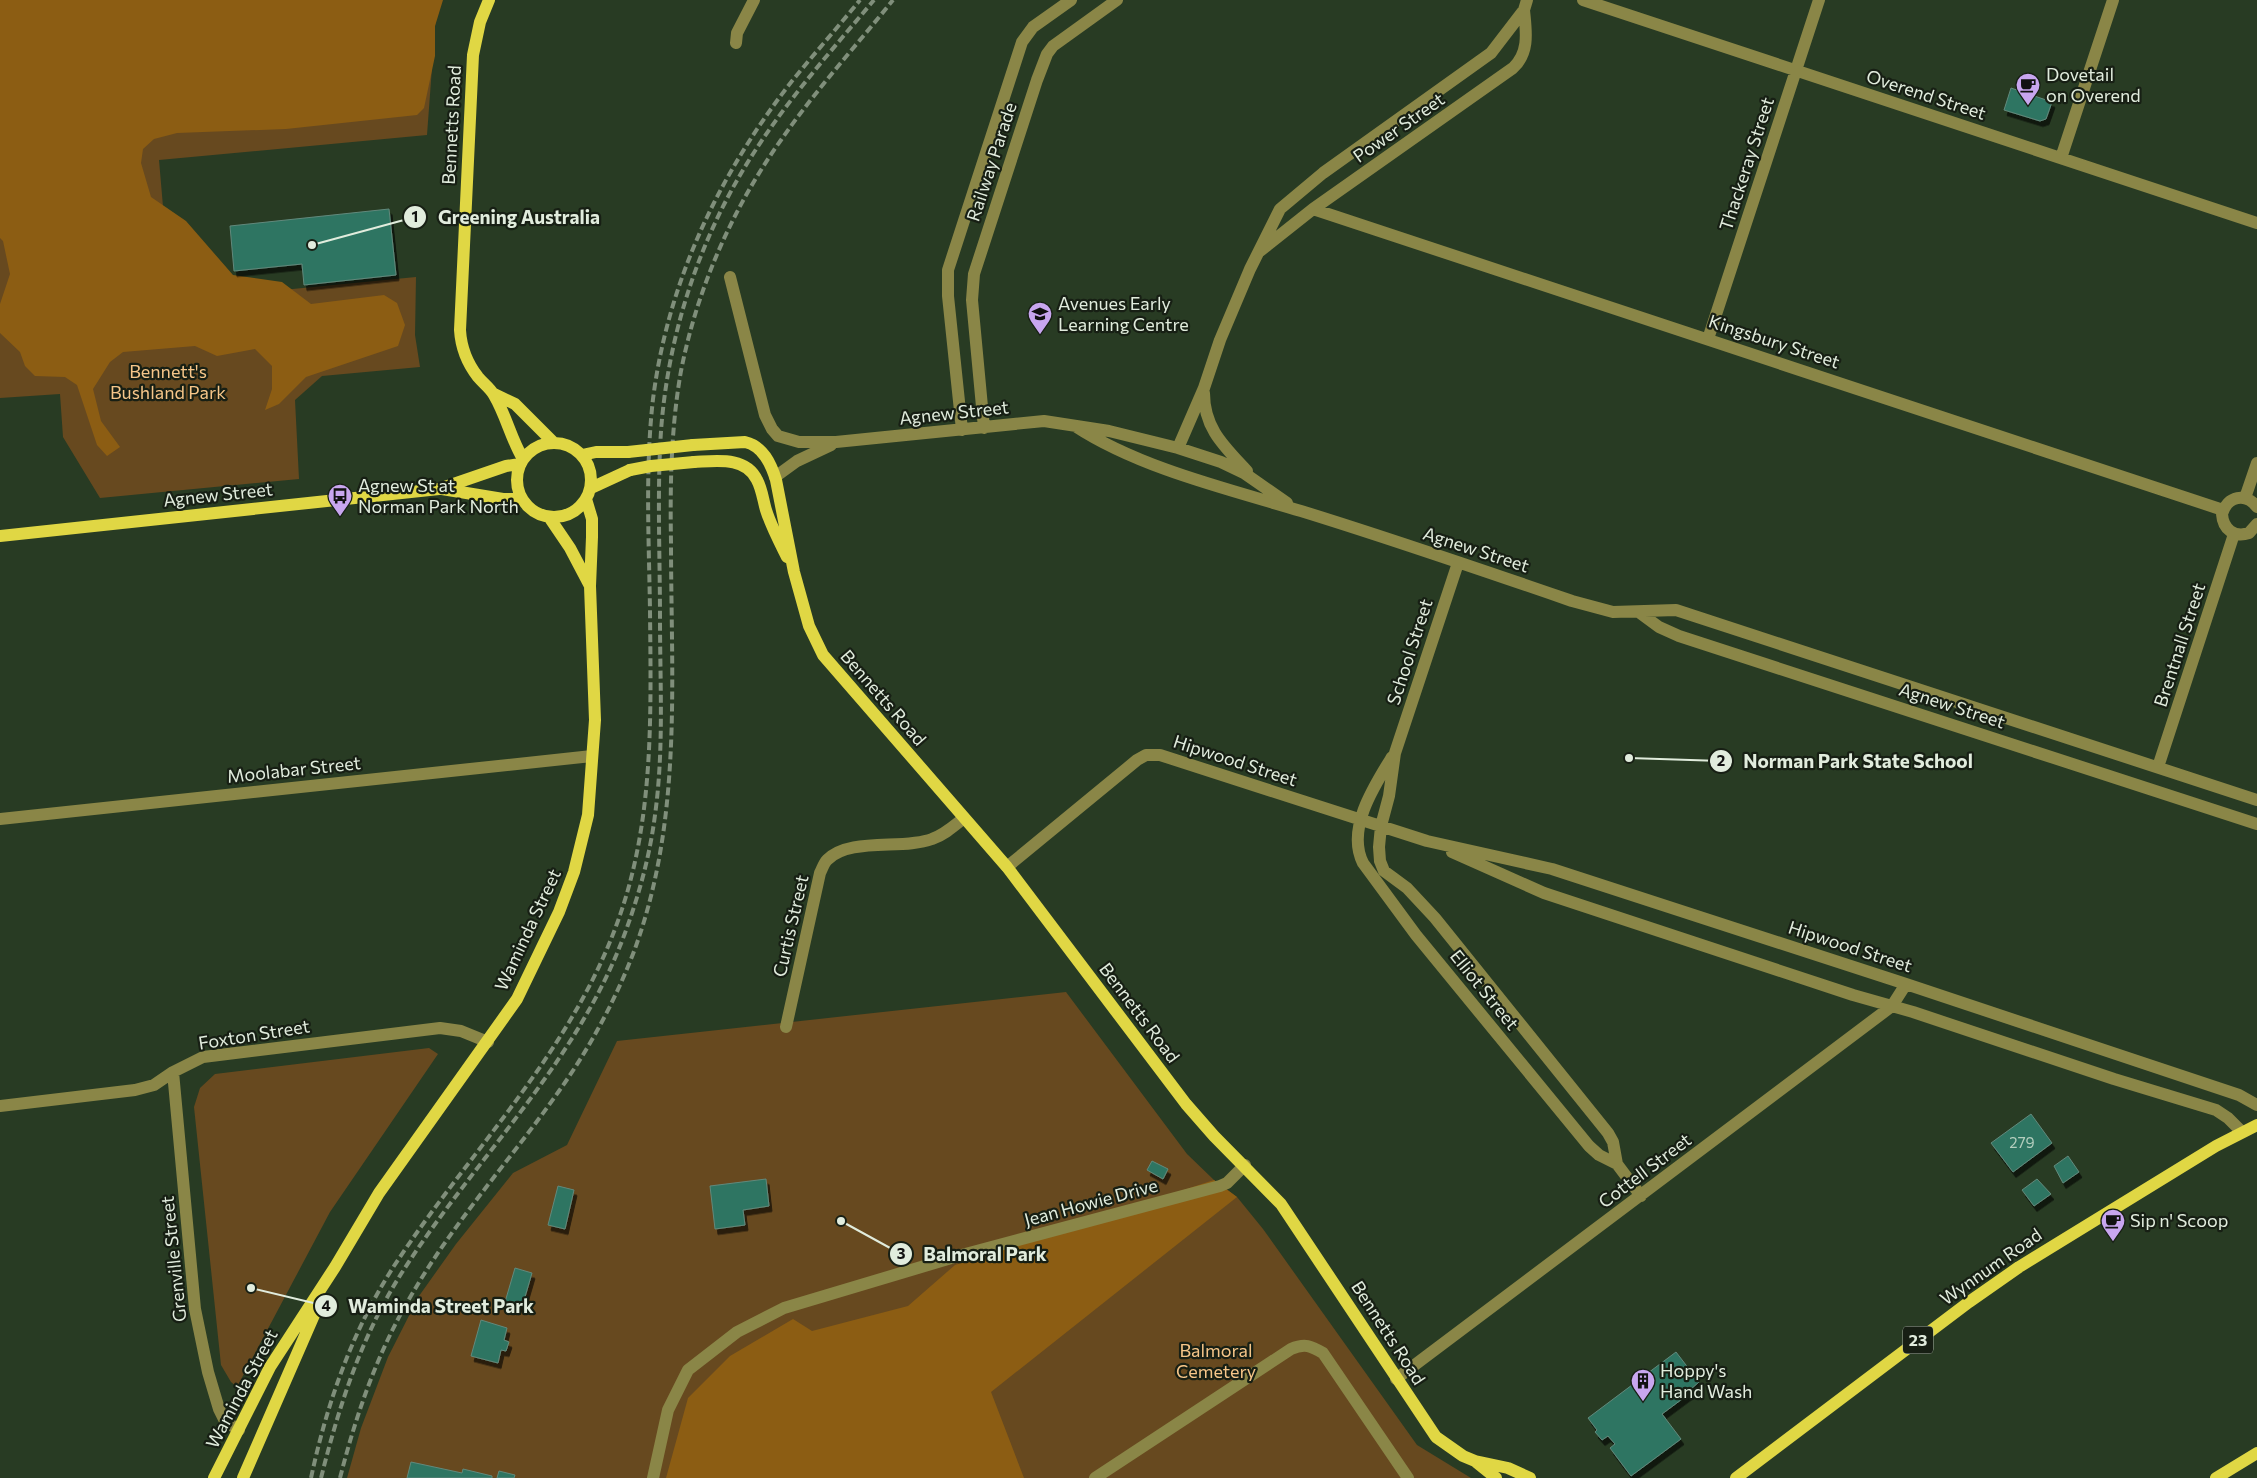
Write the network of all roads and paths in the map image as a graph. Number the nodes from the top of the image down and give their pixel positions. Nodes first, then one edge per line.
1 (489, 0) edge
2 (754, 0) edge
3 (1071, 0) edge
4 (1117, 0) edge
5 (1583, 0) edge
6 (1819, 0) edge
7 (2113, 0) edge
8 (1525, 5) edge
9 (736, 43) dead end
10 (1796, 71) junction
11 (2061, 158) junction
12 (1313, 209) junction
13 (2257, 223) edge
14 (1256, 254) junction
15 (730, 277) dead end
16 (1708, 339) junction
17 (978, 369) junction
18 (956, 370) junction
19 (1204, 388) junction
20 (494, 394) junction
21 (1075, 426) junction
22 (984, 428) junction
23 (962, 430) junction
24 (836, 442) junction
25 (554, 443) junction
26 (1178, 448) junction
27 (582, 455) junction
28 (522, 461) junction
29 (2257, 463) edge
30 (775, 477) junction
31 (1259, 484) junction
32 (439, 489) junction
33 (588, 493) junction
34 (2246, 498) junction
35 (522, 499) junction
36 (2257, 507) edge
37 (2223, 510) junction
38 (1302, 512) junction
39 (548, 517) junction
40 (2257, 524) edge
41 (2234, 534) junction
42 (0, 536) edge
43 (1458, 562) junction
44 (794, 572) junction
45 (590, 586) junction
46 (1640, 613) junction
47 (1395, 753) junction
48 (592, 756) junction
49 (2158, 767) junction
50 (2257, 800) edge
51 (964, 818) junction
52 (0, 819) edge
53 (1362, 820) junction
54 (2257, 824) edge
55 (1381, 826) junction
56 (1426, 841) junction
57 (1007, 867) junction
58 (1906, 984) junction
59 (1892, 1006) junction
60 (786, 1027) dead end
61 (488, 1042) junction
62 (173, 1072) junction
63 (2257, 1104) edge
64 (0, 1106) edge
65 (2257, 1125) edge
66 (2242, 1132) junction
67 (1617, 1164) junction
68 (1245, 1165) junction
69 (1641, 1196) junction
70 (335, 1267) junction
71 (1396, 1379) junction
72 (240, 1430) junction
73 (2257, 1453) edge
74 (1475, 1461) junction
75 (214, 1478) edge
76 (243, 1478) edge
77 (653, 1478) edge
78 (1095, 1478) edge
79 (1408, 1478) edge
80 (1496, 1478) edge
81 (1530, 1478) edge
82 (1736, 1478) edge
83 (2216, 1478) edge

1 - 20 main road, Bennetts Road
2 - 9 street
3 - 18 street, Railway Parade
4 - 17 street, Railway Parade
5 - 10 street, Overend Street
6 - 10 street, Thackeray Street
7 - 11 street
8 - 12 street, Power Street
8 - 14 street, Power Street
10 - 11 street, Overend Street
10 - 16 street, Thackeray Street
11 - 13 street, Overend Street
12 - 14 street, Power Street
12 - 16 street, Kingsbury Street
14 - 19 street, Power Street
15 - 24 street, Agnew Street
16 - 37 street, Kingsbury Street
17 - 18 street
17 - 22 street, Railway Parade
18 - 23 street, Railway Parade
19 - 26 street, Power Street
19 - 31 street, Power Street
20 - 25 main road, Bennetts Road
20 - 28 main road, Bennetts Road
21 - 22 street, Agnew Street
21 - 26 street, Agnew Street
21 - 38 street, Agnew Street
22 - 23 street, Agnew Street
23 - 24 street, Agnew Street
24 - 30 street, Agnew Street
25 - 27 main road
25 - 28 main road
26 - 31 street, Agnew Street
27 - 30 main road, Bennetts Road, bridge
27 - 33 main road
28 - 32 main road, Agnew Street
28 - 35 main road
29 - 34 street
30 - 44 main road, Bennetts Road
31 - 38 street, Agnew Street
32 - 35 main road, Agnew Street
32 - 42 main road, Agnew Street
33 - 39 main road
33 - 44 main road, Bennetts Road, bridge
33 - 45 main road, Waminda Street
34 - 36 street
34 - 37 street
35 - 39 main road
37 - 41 street
38 - 43 street, Agnew Street
39 - 45 main road, Waminda Street
40 - 41 street
41 - 49 street, Brentnall Street
43 - 46 street, Agnew Street
43 - 47 street, School Street
44 - 51 main road, Bennetts Road
45 - 48 main road, Waminda Street
46 - 49 street, Agnew Street
46 - 54 street, Agnew Street
47 - 53 street, School Street
47 - 55 street, School Street
48 - 52 street, Moolabar Street
48 - 61 main road, Waminda Street
49 - 50 street, Agnew Street
51 - 57 main road, Bennetts Road
51 - 60 street, Curtis Street
53 - 55 street, Hipwood Street
53 - 57 street, Hipwood Street
53 - 67 street, Elliot Street
55 - 56 street, Hipwood Street
55 - 67 street, Elliot Street
56 - 58 street, Hipwood Street
56 - 59 street, Hipwood Street
57 - 68 main road, Bennetts Road
58 - 59 street, Cottell Street
58 - 63 street, Hipwood Street
59 - 66 street, Hipwood Street
59 - 69 street, Cottell Street
61 - 62 street, Foxton Street
61 - 70 main road, Waminda Street
62 - 64 street, Foxton Street
62 - 72 street, Grenville Street
65 - 66 main road, Wynnum Road / 23
66 - 82 main road, Wynnum Road / 23
67 - 69 street, Elliot Street
68 - 71 main road, Bennetts Road
68 - 77 street, Jean Howie Drive
69 - 71 street, Cottell Street
70 - 72 main road, Waminda Street
70 - 76 main road, Waminda Street
71 - 74 main road, Bennetts Road
72 - 75 main road, Waminda Street
73 - 83 main road
74 - 80 main road, Bennetts Road
74 - 81 main road, Bennetts Road
78 - 79 street

